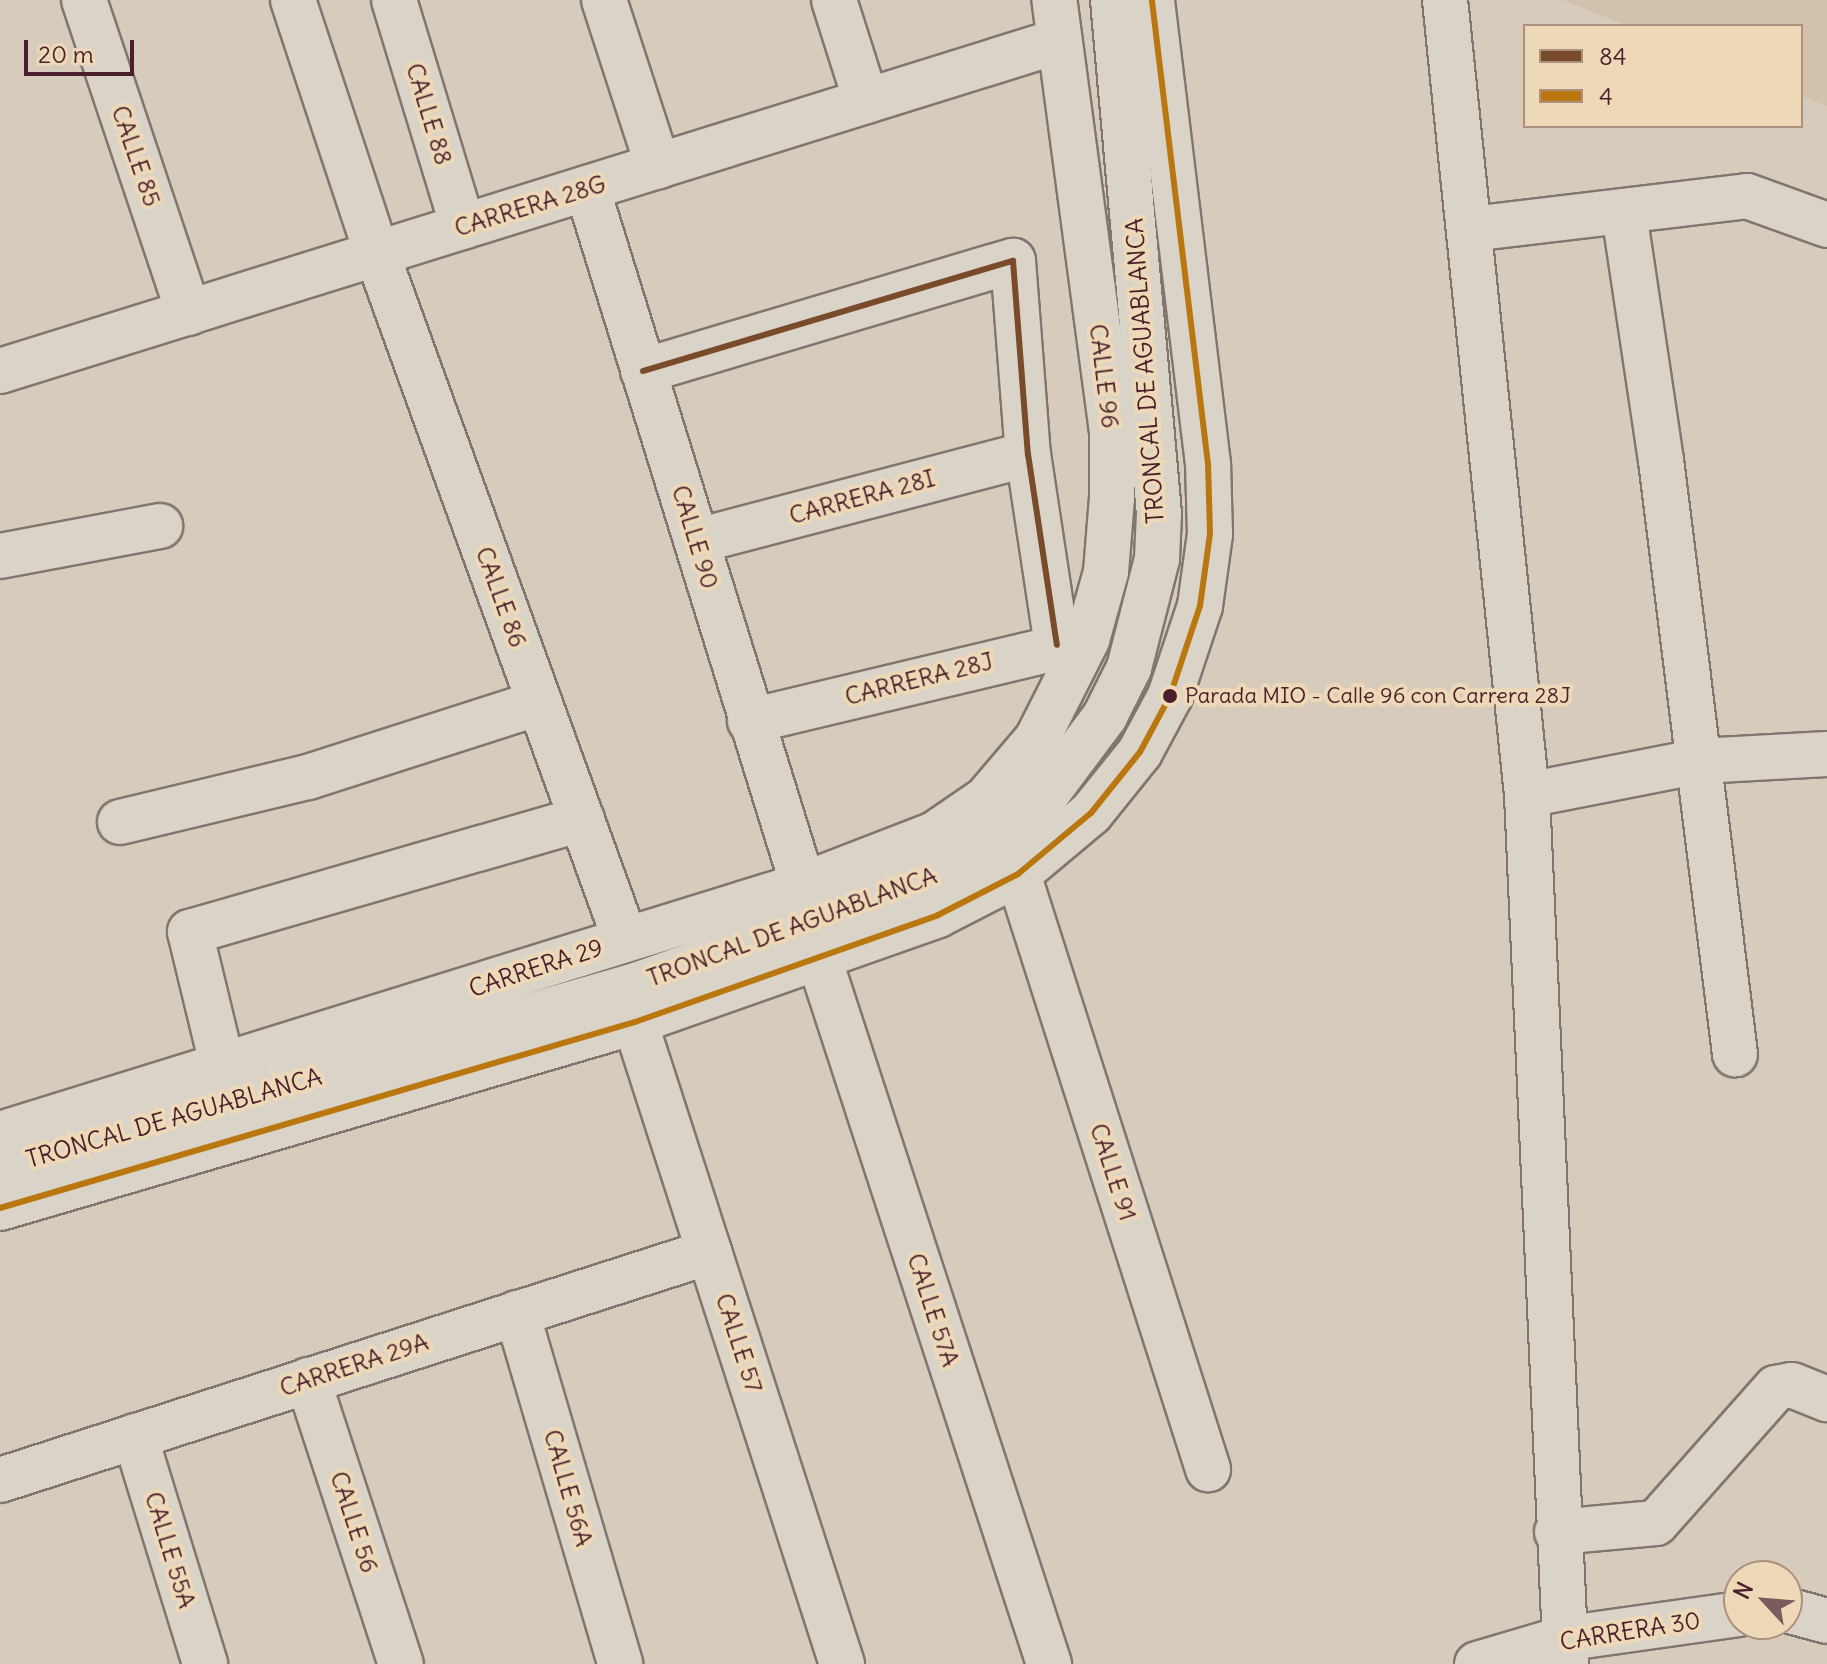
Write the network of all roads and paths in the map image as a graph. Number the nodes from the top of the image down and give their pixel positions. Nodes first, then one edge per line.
1 (84, 0) edge
2 (293, 0) edge
3 (394, 0) edge
4 (604, 0) edge
5 (834, 0) edge
6 (1113, 0) edge
7 (1152, 0) edge
8 (1445, 0) edge
9 (1056, 20) edge
10 (866, 101) junction
11 (658, 166) junction
12 (587, 188) junction
13 (1624, 213) junction
14 (1827, 225) edge
15 (463, 227) junction
16 (1471, 229) junction
17 (377, 254) junction
18 (189, 313) junction
19 (3, 362) edge
20 (643, 371) junction
21 (1028, 454) junction
22 (160, 526) dead end
23 (697, 541) junction
24 (0, 556) edge
25 (1072, 642) junction
26 (539, 703) junction
27 (750, 721) junction
28 (1037, 739) joint
29 (1827, 754) edge
30 (1700, 761) junction
31 (1527, 795) junction
32 (582, 819) junction
33 (120, 822) dead end
34 (1018, 874) junction
35 (803, 885) junction
36 (625, 939) junction
37 (818, 955) junction
38 (635, 1022) junction
39 (1735, 1054) dead end
40 (223, 1068) junction
41 (0, 1134) edge
42 (0, 1168) edge
43 (0, 1208) edge
44 (709, 1252) junction
45 (517, 1313) junction
46 (308, 1380) junction
47 (1827, 1399) edge
48 (135, 1436) junction
49 (1208, 1469) dead end
50 (0, 1480) edge
51 (1557, 1532) junction
52 (1803, 1614) edge
53 (1723, 1617) edge
54 (1827, 1621) edge
55 (1564, 1652) edge
56 (205, 1664) edge
57 (401, 1664) edge
58 (620, 1664) edge
59 (842, 1664) edge
60 (1049, 1664) edge
61 (1477, 1664) edge

1 - 18 street, CALLE 85
2 - 17 street, CALLE 86
3 - 15 street, CALLE 88
4 - 11 street
5 - 10 street
6 - 42 street, TRONCAL DE AGUABLANCA
7 - 34 street
8 - 16 street
9 - 10 street, CARRERA 28G
9 - 25 street, CALLE 96
10 - 11 street, CARRERA 28G
11 - 12 street, CARRERA 28G
12 - 15 street, CARRERA 28G
12 - 20 street, CALLE 90
13 - 14 street
13 - 16 street
13 - 30 street
15 - 17 street, CARRERA 28G
16 - 31 street
17 - 18 street, CARRERA 28G
17 - 26 street, CALLE 86
18 - 19 street, CARRERA 28G
20 - 21 street
20 - 23 street, CALLE 90
21 - 23 street, CARRERA 28I
21 - 25 street
22 - 24 street
23 - 27 street, CALLE 90
25 - 27 street, CARRERA 28J
25 - 28 street, CALLE 96
26 - 32 street, CALLE 86
26 - 33 street
27 - 35 street, CALLE 90
28 - 35 street, CARRERA 29
29 - 30 street
30 - 31 street
30 - 39 street
31 - 51 street
32 - 36 street, CALLE 86
32 - 40 street
34 - 37 street
34 - 49 street, CALLE 91
35 - 36 street, CARRERA 29
36 - 40 street, CARRERA 29
37 - 38 street
37 - 60 street, CALLE 57A
38 - 43 street
38 - 44 street, CALLE 57
40 - 41 street, CARRERA 29
44 - 45 street, CARRERA 29A
44 - 59 street, CALLE 57
45 - 46 street, CARRERA 29A
45 - 58 street, CALLE 56A
46 - 48 street, CARRERA 29A
46 - 57 street, CALLE 56
47 - 51 street
48 - 50 street, CARRERA 29A
48 - 56 street, CALLE 55A
51 - 55 street
52 - 54 street
53 - 55 street, CARRERA 30
55 - 61 street, CARRERA 30

